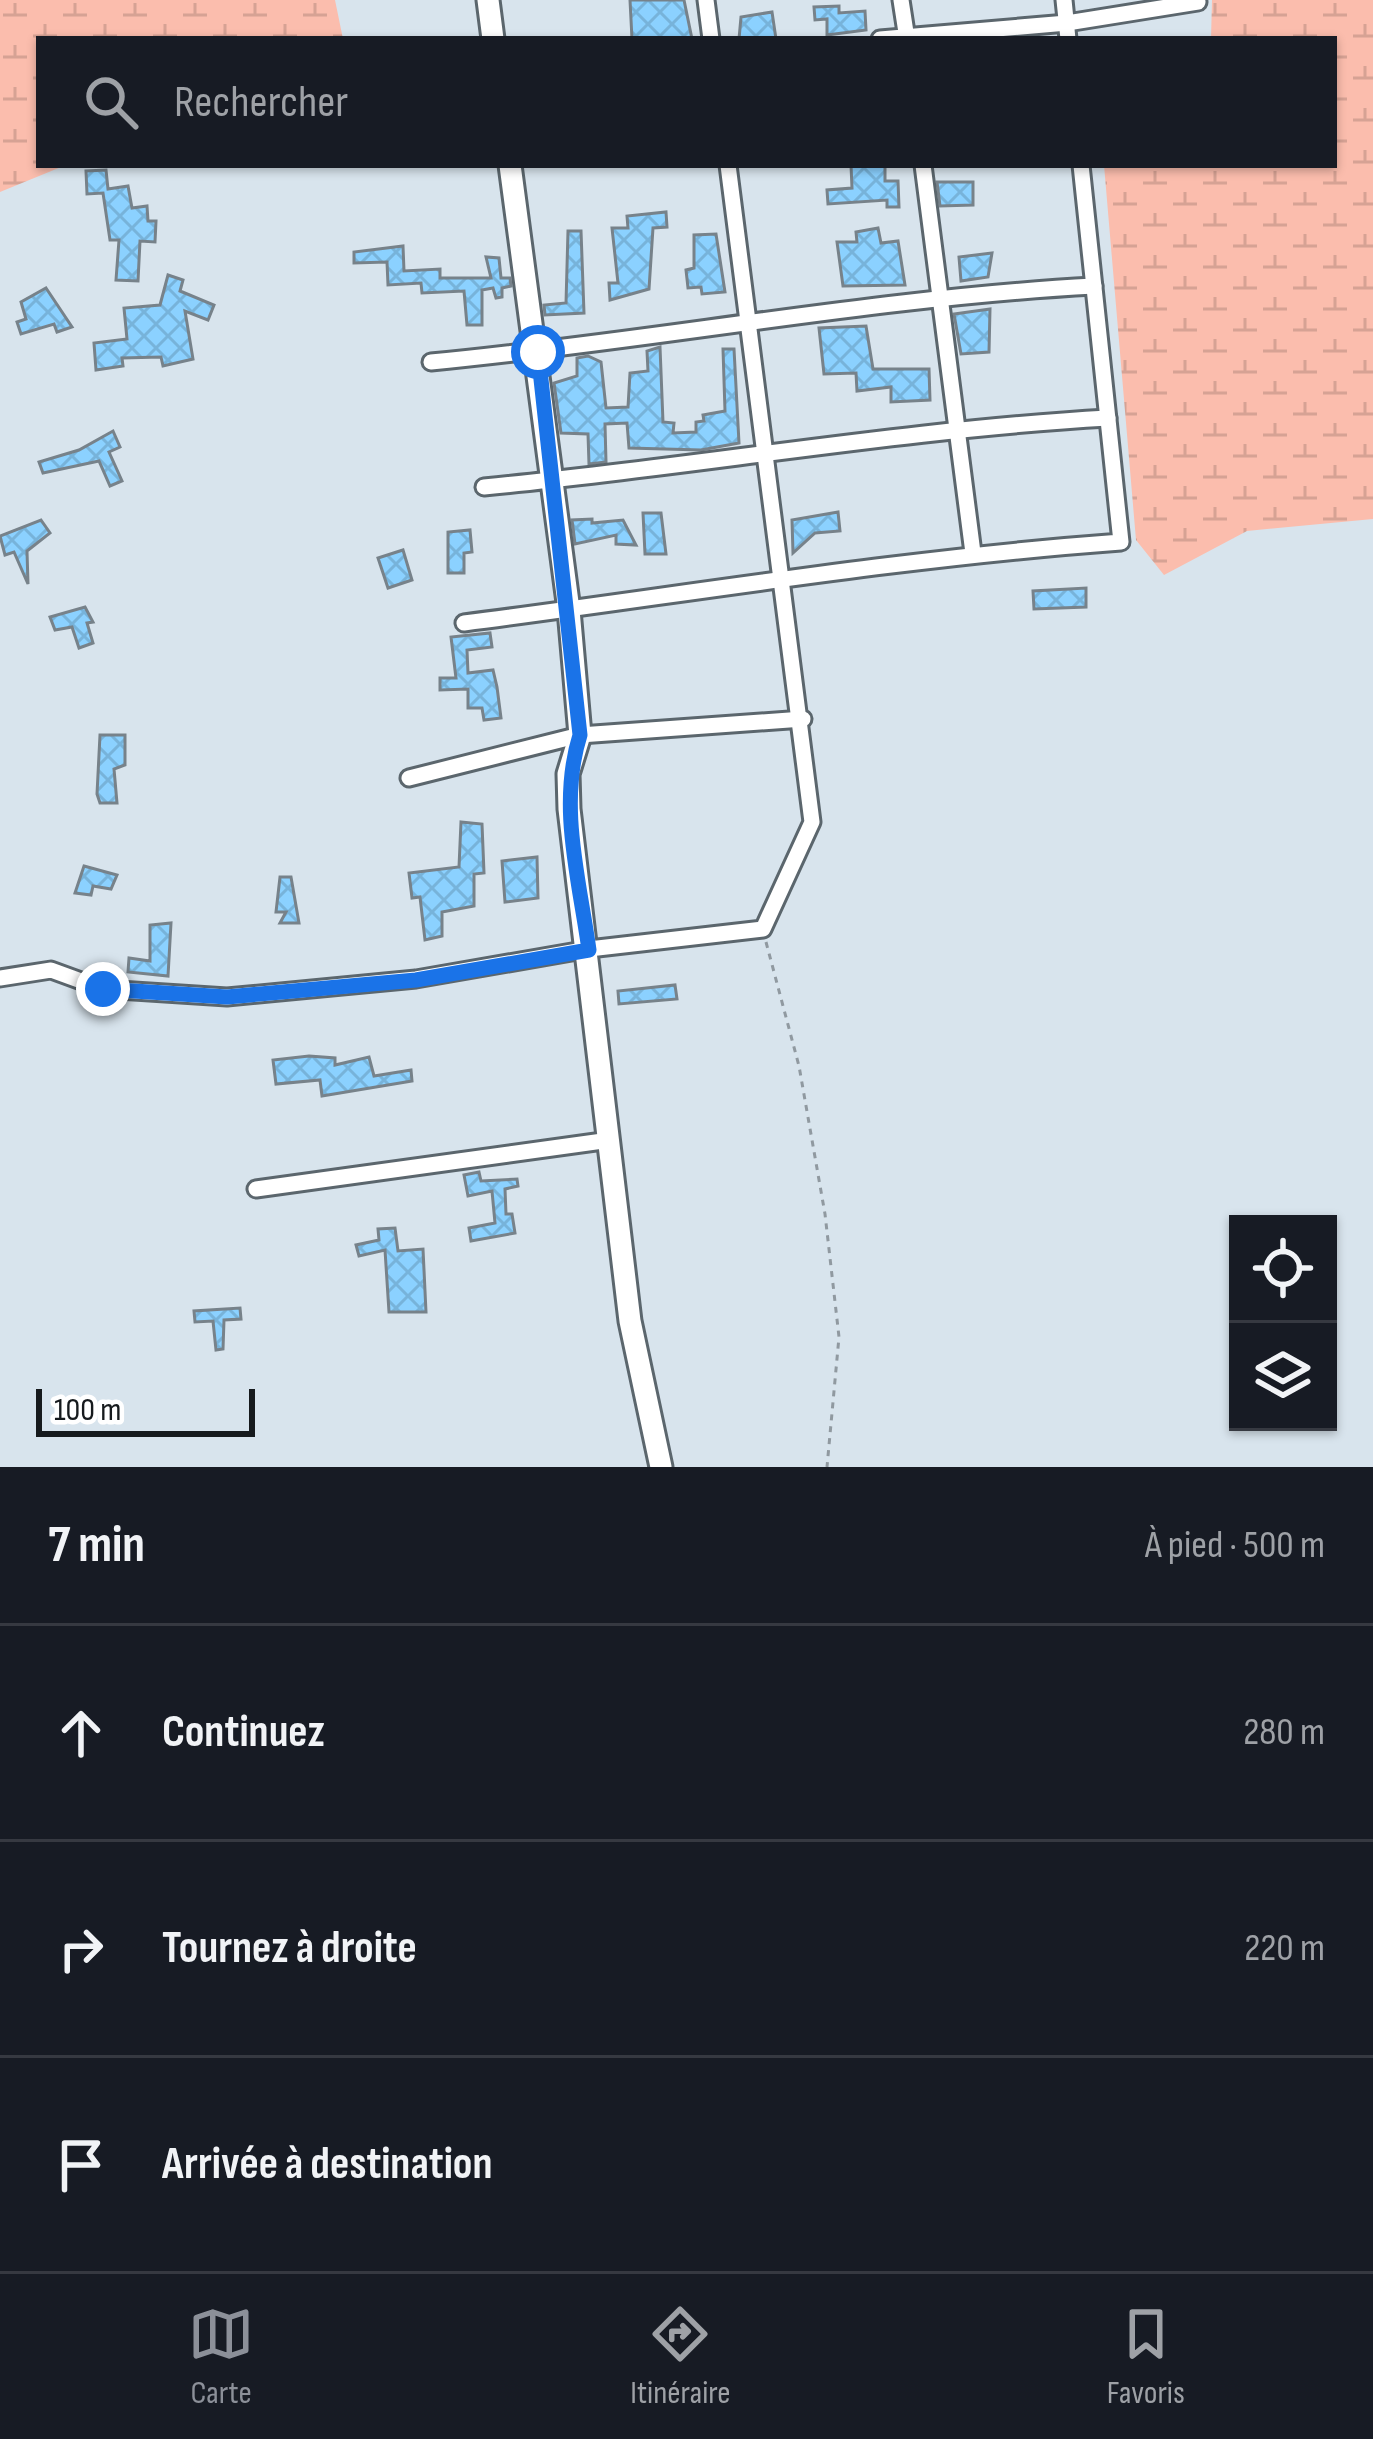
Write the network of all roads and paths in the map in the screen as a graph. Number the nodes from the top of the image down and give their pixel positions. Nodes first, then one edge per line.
1 (488, 0) edge
2 (706, 0) edge
3 (901, 0) edge
4 (1064, 0) edge
5 (1198, 2) edge
6 (1067, 31) edge
7 (493, 36) edge
8 (711, 36) edge
9 (906, 36) edge
10 (933, 36) edge
11 (510, 168) edge
12 (728, 168) edge
13 (923, 168) edge
14 (1082, 168) edge
15 (1094, 286) junction
16 (939, 295) junction
17 (750, 325) junction
18 (538, 352) junction
19 (431, 362) dead end
20 (1108, 418) junction
21 (956, 426) junction
22 (767, 456) junction
23 (555, 481) junction
24 (484, 488) dead end
25 (973, 553) junction
26 (785, 583) junction
27 (569, 610) junction
28 (464, 623) dead end
29 (803, 719) junction
30 (580, 735) junction
31 (409, 778) dead end
32 (763, 929) junction
33 (589, 950) junction
34 (0, 978) edge
35 (610, 1140) junction
36 (256, 1189) dead end
37 (661, 1467) edge
38 (827, 1467) edge

1 - 7 street
2 - 8 street
3 - 9 street
4 - 6 street
5 - 6 street
6 - 10 street
11 - 18 street
12 - 17 street
13 - 16 street
14 - 15 street
15 - 16 street
15 - 20 street
16 - 17 street
16 - 21 street
17 - 18 street
17 - 22 street
18 - 19 street
18 - 23 street
20 - 21 street
20 - 25 street
21 - 22 street
21 - 25 street
22 - 23 street
22 - 26 street
23 - 24 street
23 - 27 street
25 - 26 street
26 - 27 street
26 - 29 street
27 - 28 street
27 - 30 street
29 - 30 street
29 - 32 street
30 - 31 street
30 - 33 street
32 - 33 street
32 - 38 path
33 - 34 street
33 - 35 street
35 - 36 street
35 - 37 street

